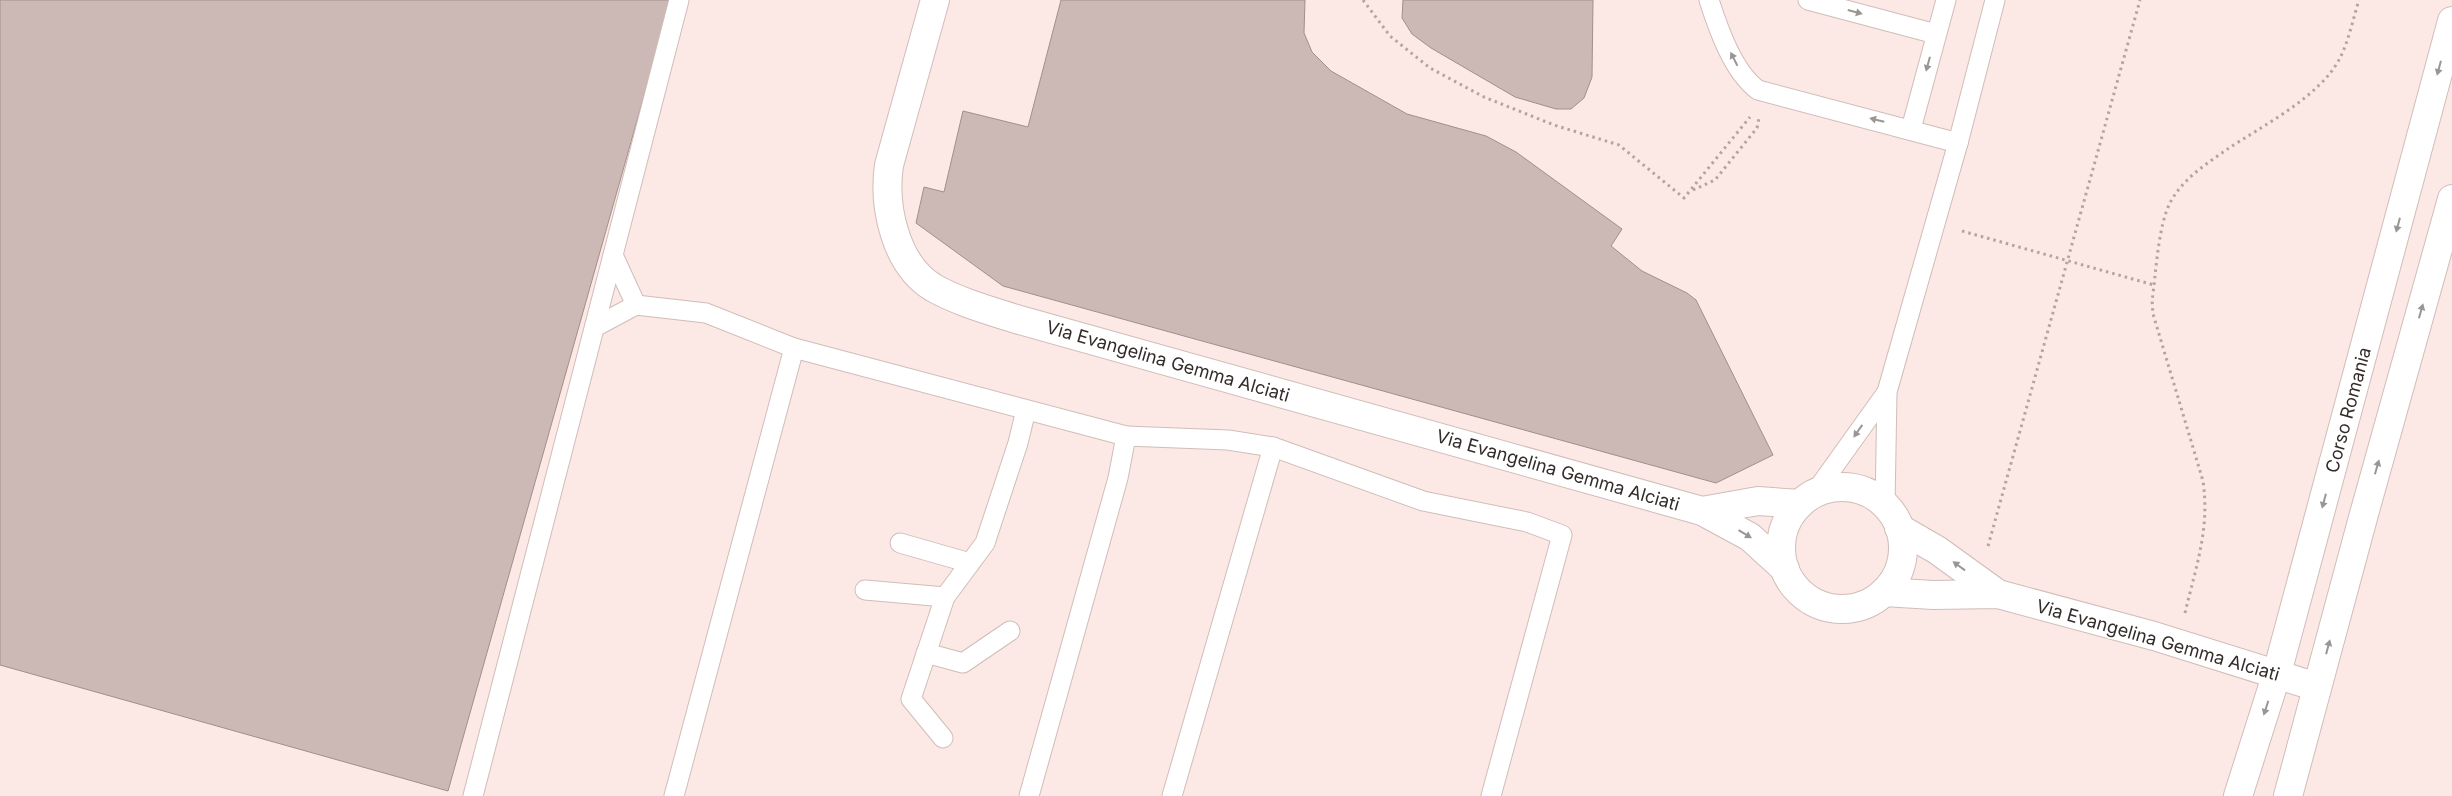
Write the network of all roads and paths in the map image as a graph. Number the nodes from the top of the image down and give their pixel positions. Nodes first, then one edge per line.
1 (679, 0) edge
2 (935, 0) edge
3 (1363, 0) edge
4 (1709, 0) edge
5 (1808, 0) edge
6 (1946, 0) edge
7 (1995, 0) edge
8 (2140, 0) edge
9 (2359, 0) edge
10 (2452, 21) edge
11 (1936, 34) junction
12 (1748, 119) dead end
13 (1757, 128) dead end
14 (1911, 129) junction
15 (1958, 143) junction
16 (1690, 191) junction
17 (2452, 199) edge
18 (1935, 223) junction
19 (613, 255) junction
20 (2068, 260) junction
21 (2154, 285) junction
22 (636, 306) junction
23 (595, 327) junction
24 (794, 348) junction
25 (1886, 392) junction
26 (1026, 410) junction
27 (1126, 436) junction
28 (1273, 448) junction
29 (1807, 499) junction
30 (1885, 506) junction
31 (1702, 511) junction
32 (1899, 528) junction
33 (900, 542) dead end
34 (970, 563) junction
35 (1784, 569) junction
36 (1988, 587) junction
37 (865, 590) dead end
38 (1884, 592) junction
39 (945, 597) junction
40 (1010, 631) dead end
41 (2178, 643) junction
42 (926, 653) junction
43 (2277, 673) junction
44 (2317, 687) junction
45 (943, 738) dead end
46 (474, 796) edge
47 (674, 796) edge
48 (1029, 796) edge
49 (1172, 796) edge
50 (1491, 796) edge
51 (2238, 796) edge
52 (2288, 796) edge

1 - 19 lane
2 - 31 street, Via Evangelina Gemma Alciati
3 - 16 path
14 -> 4 lane
5 -> 11 lane
6 - 11 lane
7 - 15 lane
8 - 20 path
9 - 21 path
10 -> 43 street, Corso Romania
11 -> 14 lane
12 - 16 path
13 - 16 path
14 - 15 lane
15 - 18 lane
44 -> 17 street
18 - 20 path
18 - 25 lane
19 - 22 lane
19 - 23 lane
20 - 21 path
20 - 36 path
21 - 41 path
22 - 23 lane
22 - 24 lane
23 - 46 lane
24 - 26 lane
24 - 47 lane
25 -> 29 lane
25 - 30 lane
26 - 27 lane
26 - 34 lane
27 - 28 lane
27 - 48 lane
28 - 49 lane
28 - 50 lane
29 - 30 street
29 - 31 street, Via Evangelina Gemma Alciati
29 - 35 street
30 - 32 street
31 -> 35 street, Via Evangelina Gemma Alciati
36 -> 32 street, Via Evangelina Gemma Alciati
32 - 38 street
33 - 34 lane
34 - 39 lane
35 - 38 street
36 - 38 street, Via Evangelina Gemma Alciati
36 - 41 street, Via Evangelina Gemma Alciati
37 - 39 lane
39 - 42 lane
40 - 42 lane
41 - 43 street, Via Evangelina Gemma Alciati
42 - 45 lane
43 - 44 street, Via Evangelina Gemma Alciati
43 -> 51 street, Corso Romania
44 - 52 street

